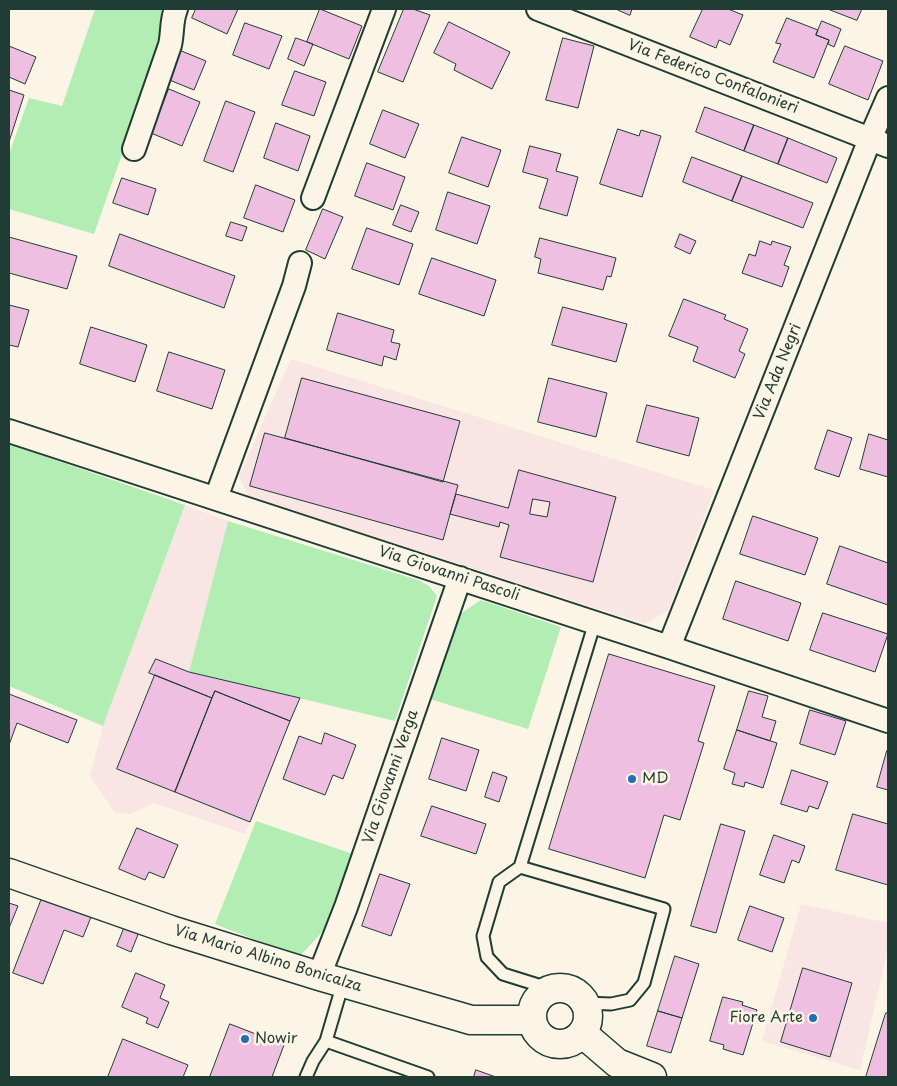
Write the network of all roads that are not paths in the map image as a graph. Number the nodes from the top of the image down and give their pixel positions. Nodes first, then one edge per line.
1 (176, 9) edge
2 (384, 9) edge
3 (538, 9) edge
4 (888, 98) edge
5 (879, 142) edge
6 (134, 149) dead end
7 (313, 198) dead end
8 (300, 263) dead end
9 (9, 431) edge
10 (216, 498) junction
11 (460, 578) junction
12 (595, 622) junction
13 (669, 647) junction
14 (888, 721) edge
15 (520, 867) junction
16 (9, 873) edge
17 (331, 979) junction
18 (551, 989) junction
19 (585, 1003) junction
20 (532, 1020) junction
21 (582, 1033) junction
22 (326, 1041) junction
23 (306, 1077) edge
24 (428, 1077) edge
25 (652, 1077) edge

1 - 6 street
2 - 7 street
3 - 5 street, Via Federico Confalonieri
4 - 5 street, Via Ada Negri
5 - 13 street, Via Ada Negri
8 - 10 street
9 - 10 street, Via Giovanni Pascoli
10 - 11 street, Via Giovanni Pascoli
11 - 12 street, Via Giovanni Pascoli
11 - 17 street, Via Giovanni Verga
12 - 13 street, Via Giovanni Pascoli
12 - 15 lane
13 - 14 street, Via Giovanni Pascoli
15 - 18 lane
15 - 19 lane
16 - 17 main road, Via Mario Albino Bonicalza
17 - 20 main road, Via Mario Albino Bonicalza
17 - 22 lane
18 - 19 main road
18 - 20 main road
19 - 21 main road
20 - 21 main road
21 - 25 main road
22 - 23 lane
22 - 24 lane

